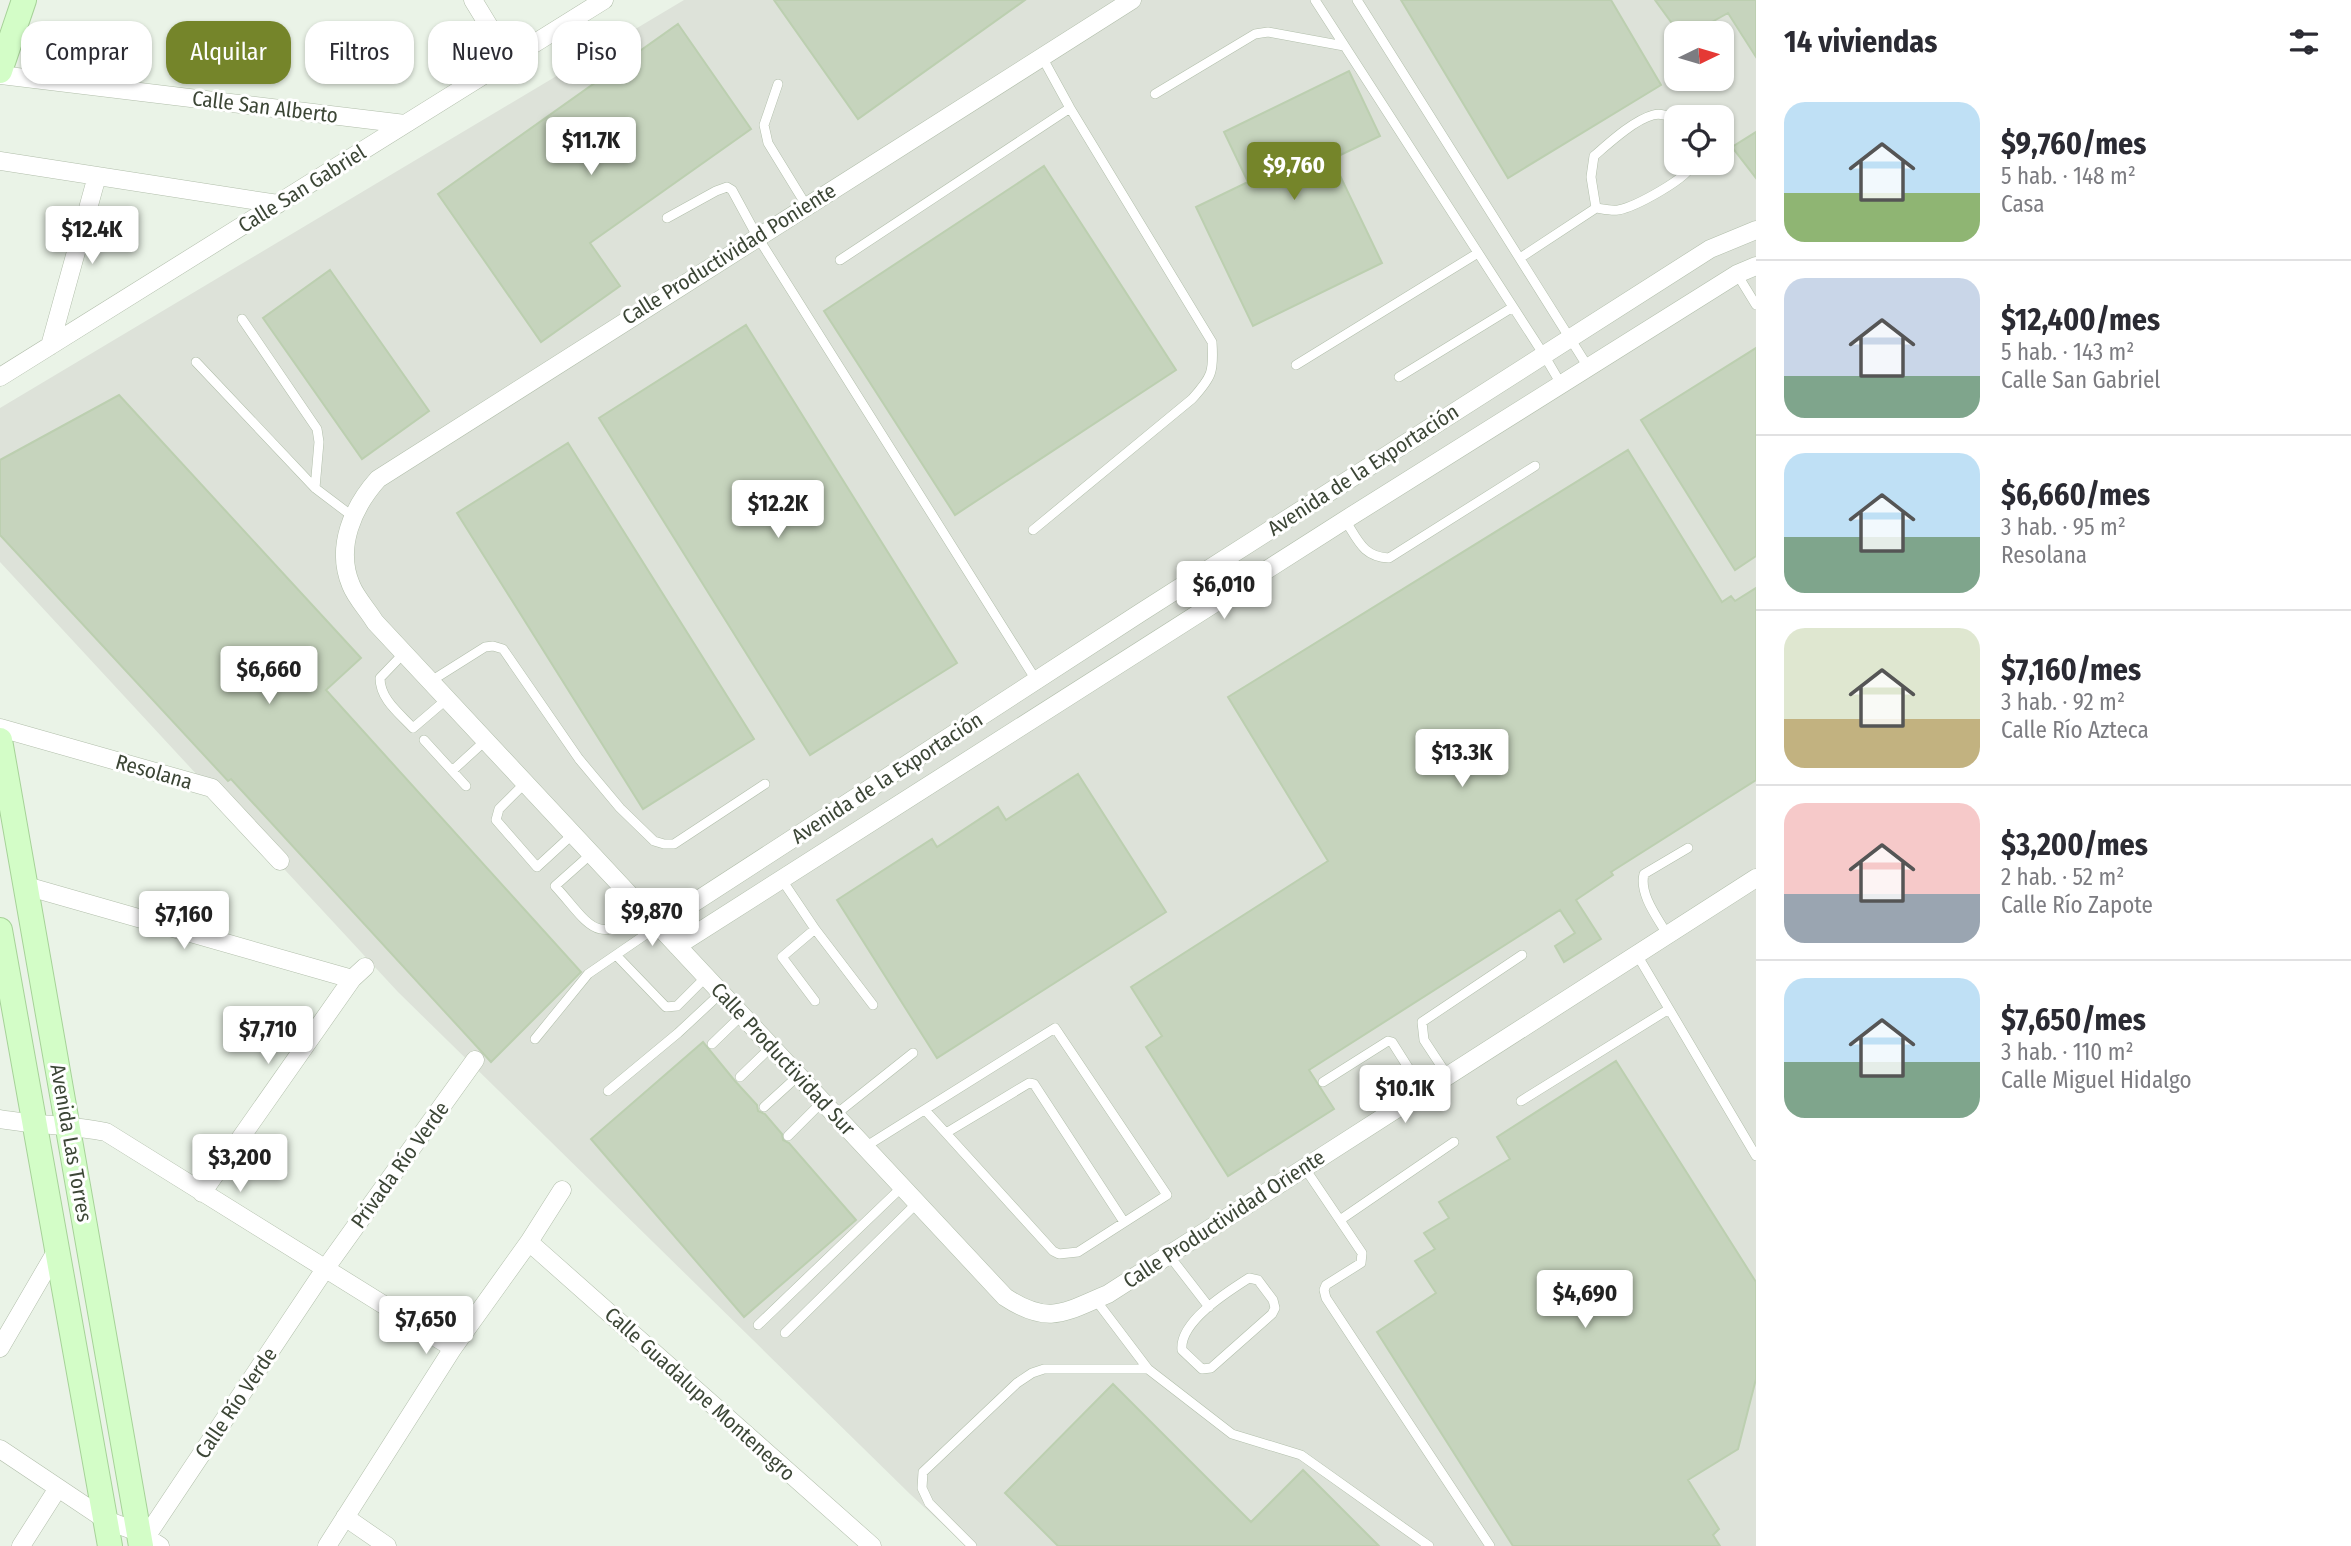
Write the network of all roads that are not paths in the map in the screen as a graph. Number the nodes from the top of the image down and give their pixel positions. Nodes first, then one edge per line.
1 (24, 0) edge
2 (470, 0) edge
3 (604, 0) edge
4 (1315, 0) edge
5 (1357, 0) edge
6 (1120, 3) edge
7 (484, 21) edge
8 (538, 41) edge
9 (1344, 46) junction
10 (1042, 57) junction
11 (0, 73) edge
12 (469, 84) edge
13 (778, 85) dead end
14 (1156, 94) dead end
15 (1070, 108) junction
16 (1664, 115) edge
17 (405, 124) junction
18 (0, 161) edge
19 (1685, 175) edge
20 (97, 176) junction
21 (278, 204) junction
22 (806, 205) junction
23 (1596, 208) junction
24 (667, 218) dead end
25 (1756, 230) edge
26 (757, 236) junction
27 (1478, 253) junction
28 (1520, 258) junction
29 (840, 260) dead end
30 (1756, 266) edge
31 (1737, 274) junction
32 (1756, 304) edge
33 (1513, 307) junction
34 (242, 319) dead end
35 (1570, 339) junction
36 (50, 346) junction
37 (1544, 355) junction
38 (195, 362) dead end
39 (1296, 365) dead end
40 (1588, 367) junction
41 (0, 377) edge
42 (1399, 377) dead end
43 (1561, 384) junction
44 (1535, 466) dead end
45 (315, 488) junction
46 (1345, 520) junction
47 (350, 522) junction
48 (1033, 530) dead end
49 (1140, 613) junction
50 (1159, 640) junction
51 (404, 653) junction
52 (1036, 680) junction
53 (431, 681) junction
54 (447, 699) junction
55 (0, 728) edge
56 (0, 740) edge
57 (424, 740) dead end
58 (485, 740) junction
59 (452, 771) junction
60 (525, 783) junction
61 (765, 784) dead end
62 (466, 786) dead end
63 (573, 834) junction
64 (1688, 848) dead end
65 (591, 854) junction
66 (280, 861) dead end
67 (1756, 878) edge
68 (782, 880) junction
69 (26, 886) junction
70 (643, 909) junction
71 (659, 926) junction
72 (815, 929) junction
73 (0, 930) edge
74 (1667, 934) junction
75 (677, 946) junction
76 (1636, 953) junction
77 (1522, 955) dead end
78 (616, 956) junction
79 (706, 977) junction
80 (721, 993) junction
81 (815, 1001) dead end
82 (873, 1005) dead end
83 (1669, 1009) junction
84 (742, 1016) junction
85 (535, 1039) dead end
86 (712, 1044) dead end
87 (771, 1047) junction
88 (913, 1053) dead end
89 (475, 1060) dead end
90 (1447, 1075) junction
91 (799, 1076) junction
92 (740, 1077) dead end
93 (1323, 1082) dead end
94 (608, 1091) dead end
95 (1423, 1091) junction
96 (1521, 1101) dead end
97 (822, 1102) junction
98 (764, 1107) dead end
99 (925, 1110) junction
100 (835, 1115) junction
101 (0, 1119) edge
102 (36, 1125) junction
103 (68, 1125) junction
104 (946, 1133) junction
105 (788, 1136) dead end
106 (1454, 1142) dead end
107 (865, 1147) junction
108 (1756, 1156) edge
109 (1304, 1167) junction
110 (903, 1186) junction
111 (562, 1189) dead end
112 (202, 1193) junction
113 (918, 1202) junction
114 (1340, 1220) junction
115 (1124, 1222) junction
116 (529, 1242) junction
117 (57, 1250) junction
118 (1168, 1254) junction
119 (325, 1269) junction
120 (1095, 1299) junction
121 (1209, 1307) junction
122 (1038, 1312) joint
123 (758, 1325) dead end
124 (785, 1333) dead end
125 (0, 1348) edge
126 (453, 1348) junction
127 (1148, 1369) junction
128 (0, 1449) edge
129 (58, 1488) junction
130 (345, 1517) junction
131 (106, 1520) junction
132 (146, 1540) edge
133 (21, 1546) edge
134 (110, 1546) edge
135 (327, 1546) edge
136 (387, 1546) edge
137 (872, 1546) edge
138 (972, 1546) edge
139 (1429, 1546) edge
140 (1490, 1546) edge

1 - 11 street
2 - 7 street
3 - 8 street, Calle San Gabriel
4 - 9 lane
5 - 28 lane
6 - 10 street, Calle Productividad Poniente
9 - 14 lane
9 - 27 lane
10 - 15 lane
10 - 22 street, Calle Productividad Poniente
11 - 17 street, Calle San Alberto
12 - 17 street, Calle San Gabriel
13 - 22 lane
15 - 29 lane
15 - 48 lane
16 - 23 lane
17 - 21 street, Calle San Gabriel
18 - 20 street
19 - 23 lane
20 - 21 street
20 - 36 street
21 - 36 street, Calle San Gabriel
22 - 26 street, Calle Productividad Poniente
23 - 28 lane
24 - 26 lane
25 - 35 street, Avenida de la Exportación
26 - 47 street, Calle Productividad Poniente
26 - 52 lane
27 - 33 lane
27 - 39 lane
28 - 35 lane
30 - 31 street, Avenida de la Exportación
31 - 32 lane
31 - 40 street, Avenida de la Exportación
33 - 37 lane
33 - 42 lane
34 - 45 lane
35 - 37 street, Avenida de la Exportación
35 - 40 lane
36 - 41 street, Calle San Gabriel
37 - 43 lane
37 - 49 street, Avenida de la Exportación
38 - 45 lane
40 - 43 street, Avenida de la Exportación
43 - 46 street, Avenida de la Exportación
44 - 46 lane
45 - 47 lane
46 - 50 street, Avenida de la Exportación
47 - 51 street, Calle Productividad Sur
49 - 50 street
49 - 52 street, Avenida de la Exportación
50 - 68 street, Avenida de la Exportación
51 - 53 street, Calle Productividad Sur
51 - 54 lane
52 - 71 street, Avenida de la Exportación
53 - 54 street, Calle Productividad Sur
53 - 61 lane
54 - 58 street, Calle Productividad Sur
55 - 66 street, Resolana
56 - 69 street, Avenida Las Torres
57 - 59 lane
58 - 59 lane
58 - 60 street, Calle Productividad Sur
59 - 62 lane
60 - 63 street, Calle Productividad Sur
60 - 63 lane
63 - 65 street, Calle Productividad Sur
64 - 74 lane
65 - 70 street, Calle Productividad Sur
65 - 70 lane
67 - 74 street, Calle Productividad Oriente
68 - 72 lane
68 - 75 street, Avenida de la Exportación
69 - 103 street, Avenida Las Torres
69 - 112 street
70 - 71 street, Calle Productividad Sur
71 - 75 street, Calle Productividad Sur
71 - 78 lane
72 - 81 lane
72 - 82 lane
73 - 102 street, Avenida Las Torres
74 - 76 street, Calle Productividad Oriente
75 - 79 street, Calle Productividad Sur
76 - 83 lane
76 - 90 street, Calle Productividad Oriente
77 - 90 lane
78 - 79 lane
78 - 85 lane
79 - 80 street, Calle Productividad Sur
80 - 84 street, Calle Productividad Sur
80 - 94 lane
83 - 96 lane
83 - 108 lane
84 - 86 lane
84 - 87 street, Calle Productividad Sur
87 - 91 street, Calle Productividad Sur
87 - 92 lane
88 - 100 lane
89 - 119 street, Privada Río Verde
90 - 95 street, Calle Productividad Oriente
91 - 97 street, Calle Productividad Sur
91 - 98 lane
93 - 95 lane
95 - 109 street, Calle Productividad Oriente
97 - 100 street, Calle Productividad Sur
97 - 105 lane
99 - 104 lane
99 - 107 lane
99 - 115 lane
100 - 107 street, Calle Productividad Sur
101 - 102 street
102 - 103 street
102 - 117 street, Avenida Las Torres
103 - 112 street
103 - 132 street, Avenida Las Torres
104 - 115 lane
104 - 115 lane
106 - 114 lane
107 - 110 street, Calle Productividad Sur
109 - 114 lane
109 - 118 street, Calle Productividad Oriente
110 - 113 street, Calle Productividad Sur
110 - 123 lane
111 - 116 street
112 - 119 street
113 - 122 street, Calle Productividad Sur
113 - 124 lane
114 - 140 lane
116 - 126 street
116 - 137 street, Calle Guadalupe Montenegro
117 - 125 street
117 - 131 street, Avenida Las Torres
118 - 120 street, Calle Productividad Oriente
118 - 121 lane
119 - 126 street
119 - 132 street, Calle Río Verde
120 - 122 street, Calle Productividad Oriente
120 - 127 lane
121 - 121 lane
126 - 130 street
127 - 138 lane
127 - 139 lane
128 - 129 street
129 - 131 street
129 - 133 street
130 - 135 street
130 - 136 street
131 - 132 street
131 - 134 street, Avenida Las Torres

